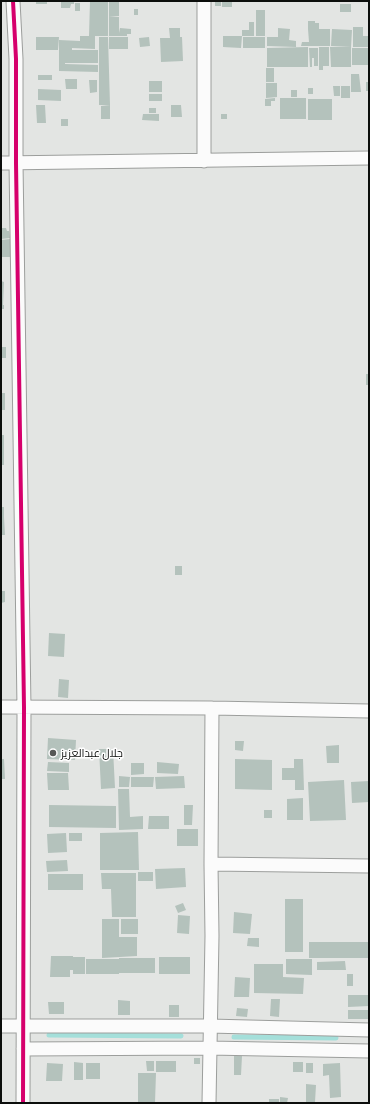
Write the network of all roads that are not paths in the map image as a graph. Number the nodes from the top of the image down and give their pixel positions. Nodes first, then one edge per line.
1 (13, 1) edge
2 (204, 1) edge
3 (369, 158) edge
4 (204, 161) junction
5 (1, 163) edge
6 (16, 163) junction
7 (1, 707) edge
8 (24, 707) junction
9 (212, 708) junction
10 (369, 711) edge
11 (211, 864) junction
12 (369, 866) edge
13 (1, 1026) edge
14 (23, 1026) junction
15 (209, 1026) junction
16 (369, 1030) edge
17 (209, 1048) junction
18 (23, 1049) junction
19 (369, 1051) edge
20 (23, 1103) edge
21 (209, 1103) edge

1 - 6 street
2 - 4 street
3 - 4 street
4 - 6 street
5 - 6 street
6 - 8 street
7 - 8 street
8 - 9 street
8 - 14 street
9 - 10 street
9 - 11 street
11 - 12 street
11 - 15 street
13 - 14 street
14 - 15 street
14 - 18 street
15 - 16 street
15 - 17 street
17 - 18 street
17 - 19 street
17 - 21 street
18 - 20 street

